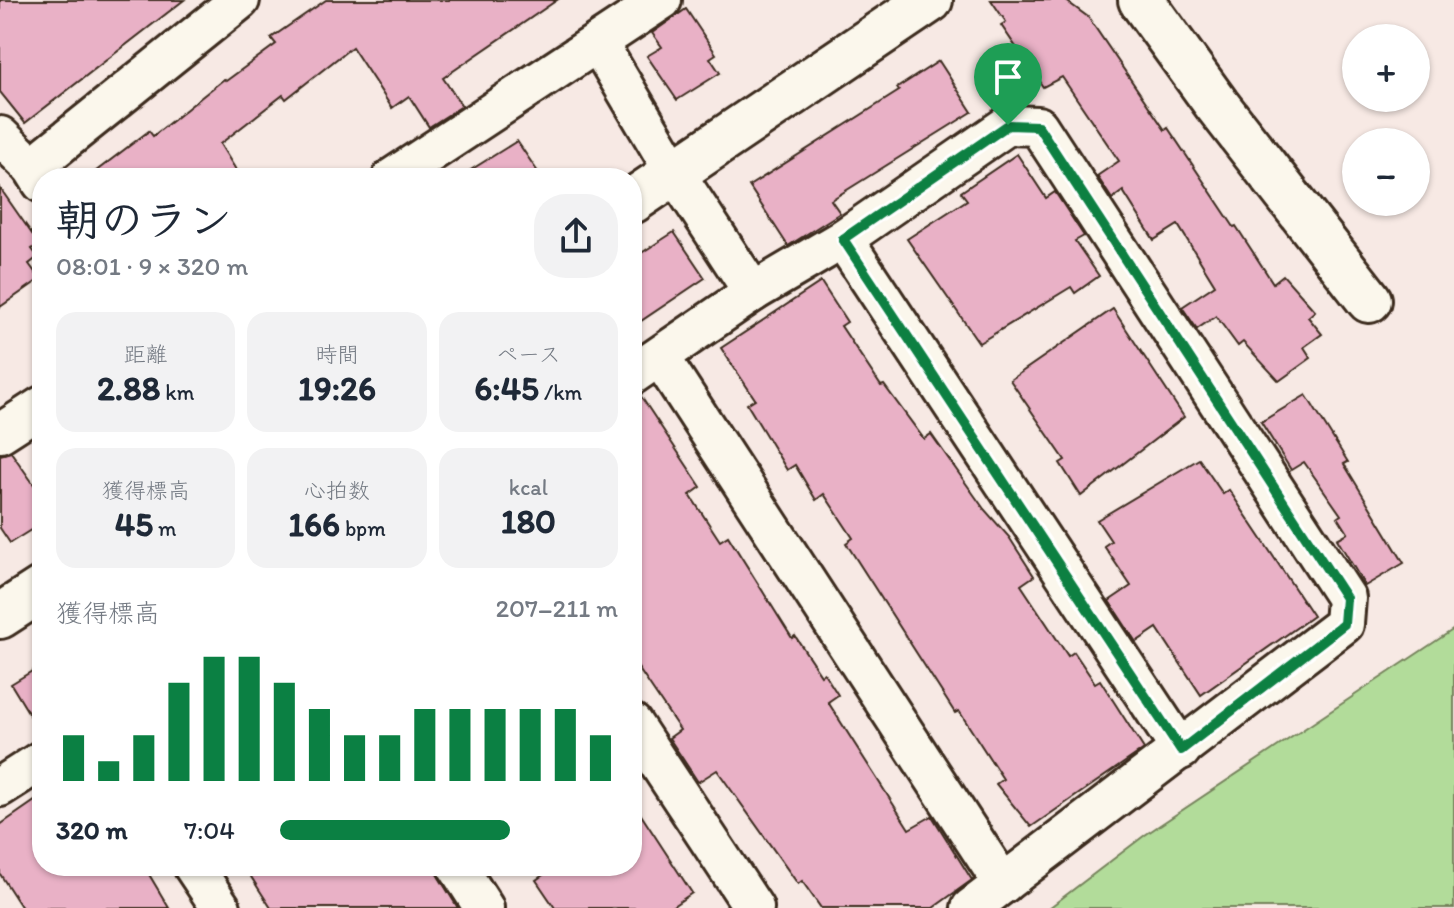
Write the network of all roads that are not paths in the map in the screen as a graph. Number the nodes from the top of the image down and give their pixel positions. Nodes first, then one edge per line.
1 (240, 0) edge
2 (662, 0) edge
3 (930, 0) edge
4 (1141, 0) edge
5 (598, 43) junction
6 (0, 136) edge
7 (45, 168) edge
8 (407, 168) edge
9 (32, 170) edge
10 (675, 173) junction
11 (642, 194) edge
12 (843, 239) junction
13 (753, 292) junction
14 (1369, 300) dead end
15 (646, 366) edge
16 (32, 412) edge
17 (0, 433) edge
18 (32, 595) edge
19 (0, 616) edge
20 (642, 738) edge
21 (1181, 750) junction
22 (32, 766) edge
23 (1, 783) edge
24 (200, 876) edge
25 (463, 876) edge
26 (1003, 884) junction
27 (221, 908) edge
28 (484, 908) edge
29 (754, 908) edge
30 (971, 908) edge

1 - 7 street
2 - 5 street
3 - 10 street
4 - 14 street
5 - 8 street
5 - 10 street
6 - 9 street
10 - 11 street
10 - 13 street
12 - 13 street
12 - 21 street
12 - 21 street
13 - 15 street
15 - 26 street
16 - 17 street
18 - 19 street
20 - 29 street
21 - 26 street
22 - 23 street
24 - 27 street
25 - 28 street
26 - 30 street

